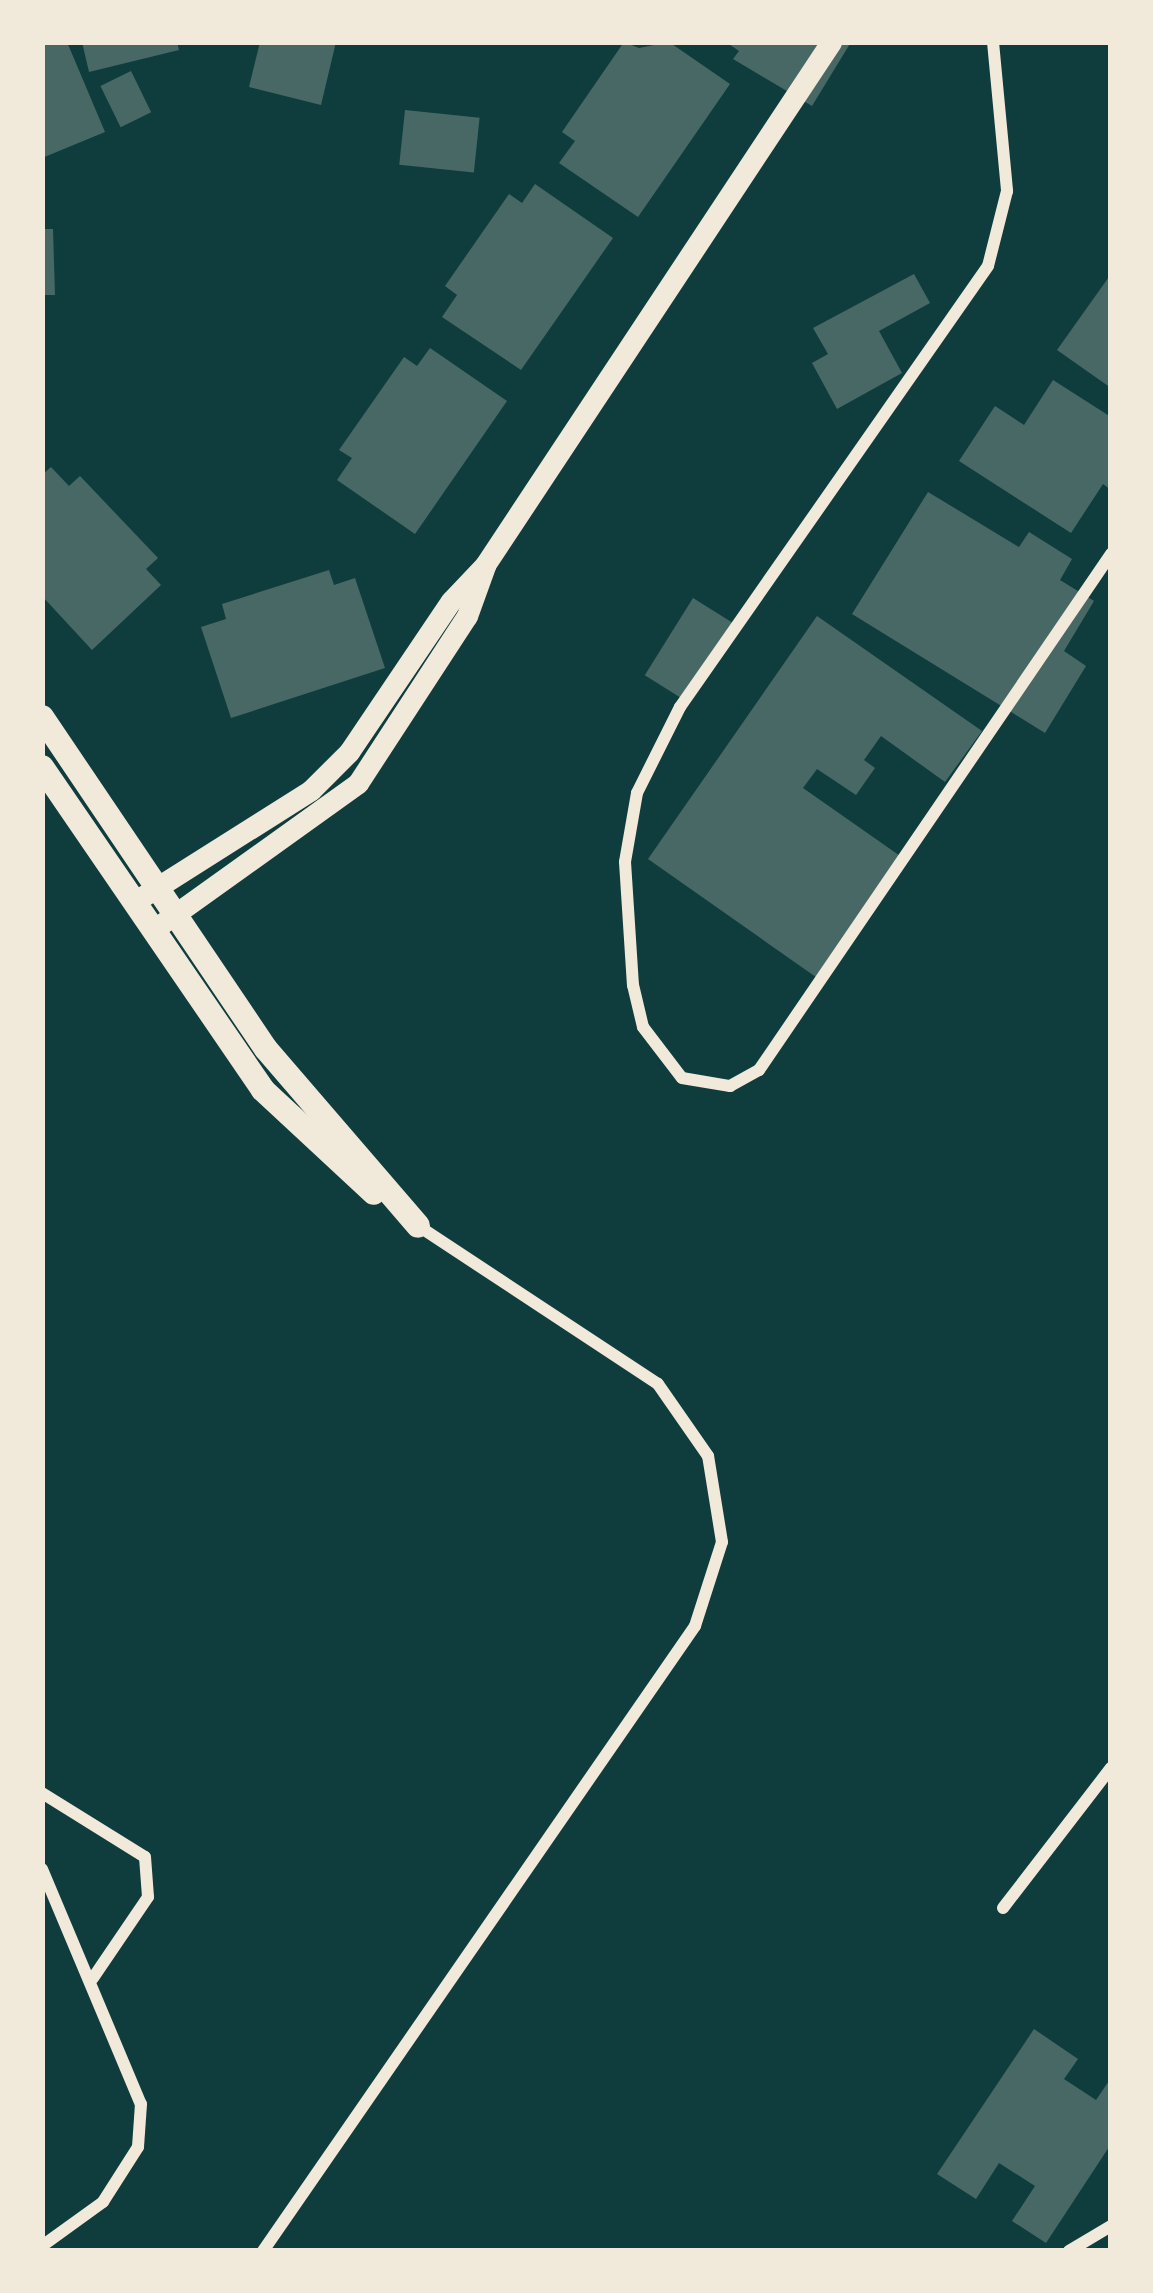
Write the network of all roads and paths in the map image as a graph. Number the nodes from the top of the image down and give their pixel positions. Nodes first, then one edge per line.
1 (831, 42) edge
2 (993, 42) edge
3 (1111, 554) edge
4 (485, 565) junction
5 (42, 717) edge
6 (42, 767) edge
7 (145, 896) junction
8 (163, 923) junction
9 (418, 1226) joint
10 (1111, 1768) edge
11 (42, 1793) edge
12 (42, 1869) edge
13 (1004, 1908) dead end
14 (93, 1978) junction
15 (1111, 2226) edge
16 (42, 2246) edge
17 (263, 2251) edge
18 (1069, 2251) edge

1 - 4 street
2 - 3 street
4 - 7 street
4 - 8 street
5 - 7 main road
6 - 7 main road
7 - 8 main road
8 - 9 main road
9 - 17 street
10 - 13 street
11 - 14 street
12 - 14 street
14 - 16 street
15 - 18 street

